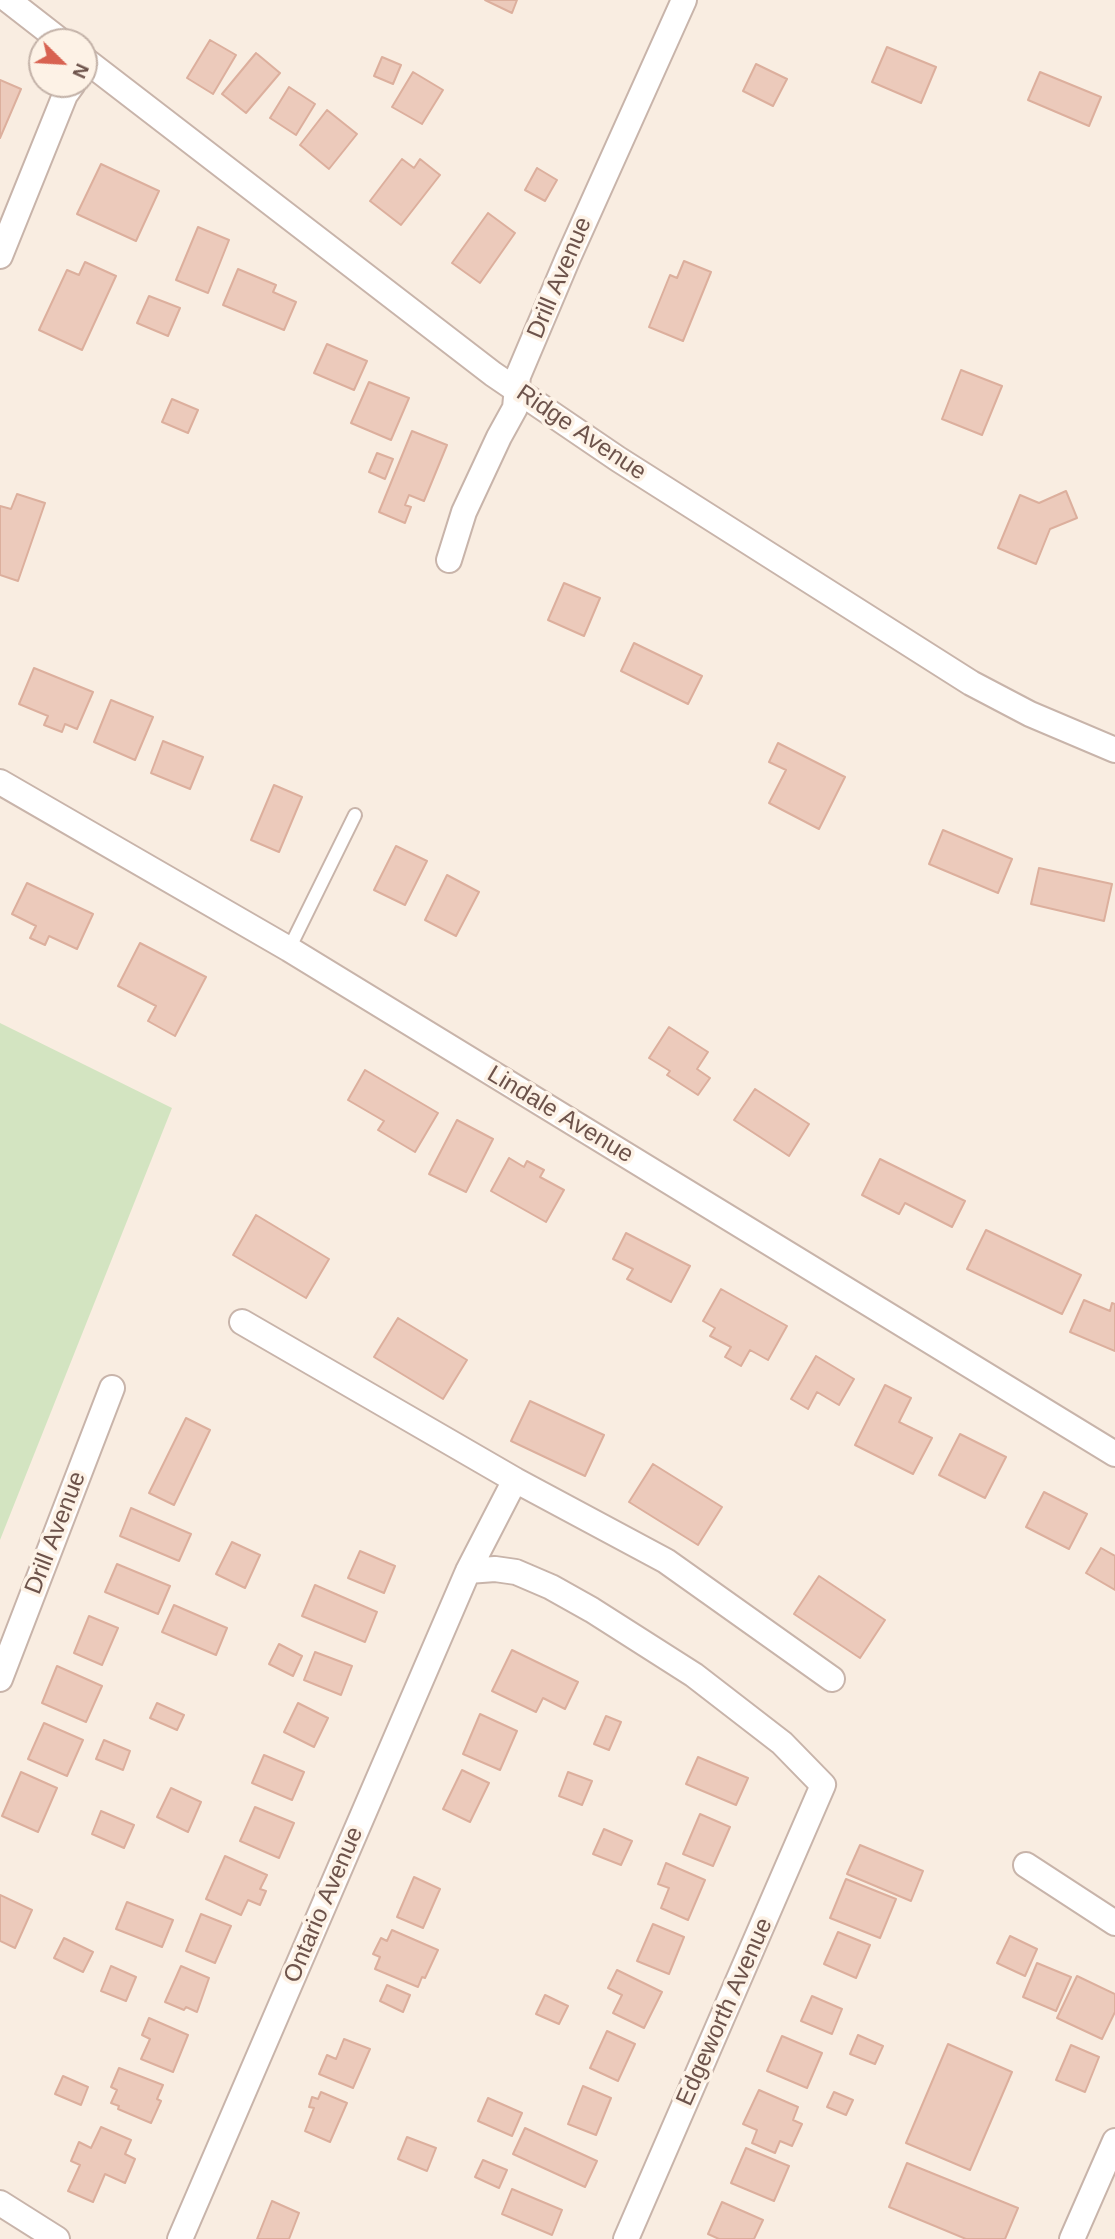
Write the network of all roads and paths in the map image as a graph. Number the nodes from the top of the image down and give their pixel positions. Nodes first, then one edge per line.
1 (8, 0) edge
2 (684, 0) edge
3 (44, 28) edge
4 (98, 72) edge
5 (64, 98) edge
6 (0, 256) edge
7 (517, 390) junction
8 (449, 560) dead end
9 (1115, 750) edge
10 (0, 782) edge
11 (355, 815) dead end
12 (289, 949) junction
13 (242, 1322) dead end
14 (112, 1388) dead end
15 (1115, 1454) edge
16 (515, 1480) junction
17 (468, 1572) junction
18 (0, 1679) edge
19 (832, 1679) dead end
20 (1026, 1865) dead end
21 (1115, 1923) edge
22 (1115, 2141) edge
23 (0, 2203) edge
24 (57, 2239) edge
25 (180, 2239) edge
26 (626, 2239) edge
27 (1072, 2239) edge

1 - 3 street
2 - 7 street, Drill Avenue
4 - 7 street, Ridge Avenue
5 - 6 street
7 - 8 street, Drill Avenue
7 - 9 street, Ridge Avenue
10 - 12 street, Lindale Avenue
11 - 12 lane
12 - 15 street, Lindale Avenue
13 - 16 street
14 - 18 street, Drill Avenue
16 - 17 street, Ontario Avenue
16 - 19 street
17 - 25 street, Ontario Avenue
17 - 26 street, Edgeworth Avenue
20 - 21 street
22 - 27 street
23 - 24 street

